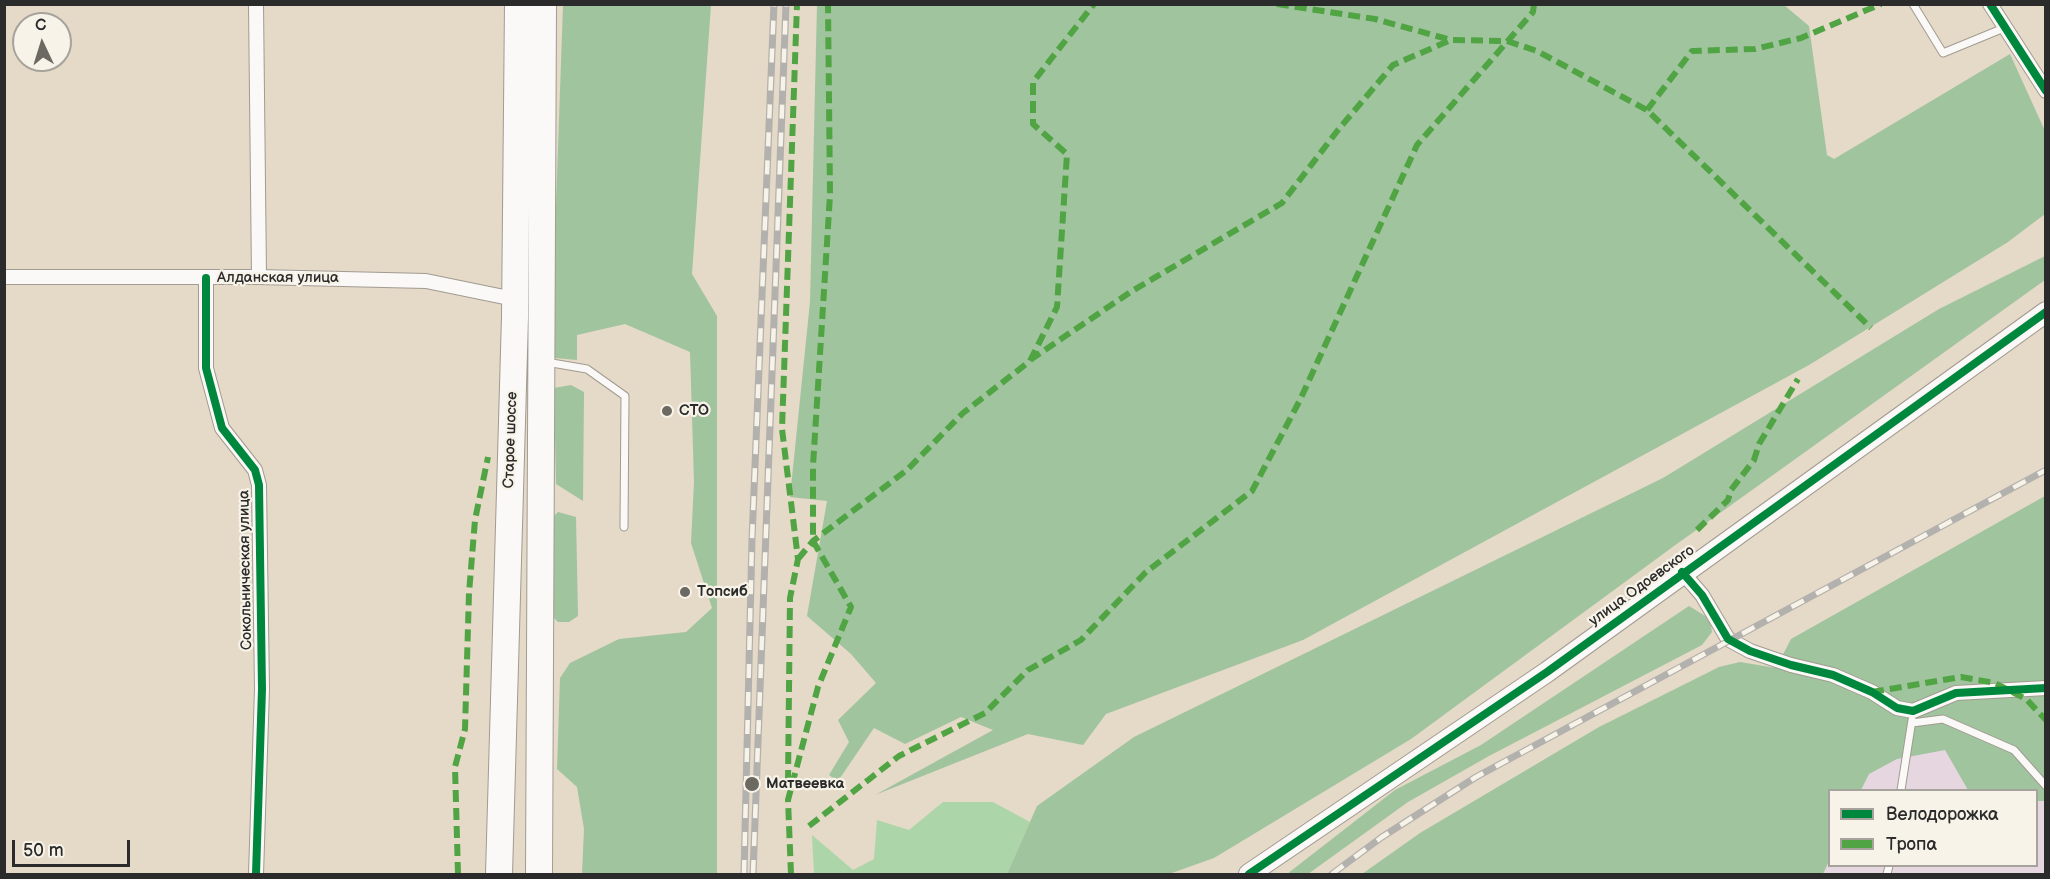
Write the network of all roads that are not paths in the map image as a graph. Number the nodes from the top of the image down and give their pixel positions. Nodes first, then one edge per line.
1 (256, 4) edge
2 (518, 4) edge
3 (543, 4) edge
4 (1913, 4) edge
5 (1990, 4) edge
6 (2004, 28) junction
7 (2046, 91) edge
8 (4, 277) edge
9 (259, 277) junction
10 (206, 278) junction
11 (514, 299) junction
12 (2046, 312) edge
13 (540, 361) junction
14 (624, 527) dead end
15 (1682, 572) junction
16 (2046, 688) edge
17 (1913, 717) junction
18 (2046, 786) edge
19 (1901, 789) edge
20 (256, 874) edge
21 (499, 874) edge
22 (539, 874) edge
23 (1249, 874) edge

1 - 9 street
2 - 11 highway, Старое шоссе
3 - 13 highway, Старое шоссе
4 - 6 lane
5 - 6 street
6 - 7 street
8 - 10 street, Алданская улица
9 - 10 street, Алданская улица
9 - 11 street, Алданская улица
10 - 20 street, Сокольническая улица
11 - 21 highway, Старое шоссе
12 - 15 street, улица Одоевского
13 - 14 lane
13 - 22 highway, Старое шоссе
15 - 17 street
15 - 23 street, улица Одоевского
16 - 17 street
17 - 18 lane
17 - 19 lane

